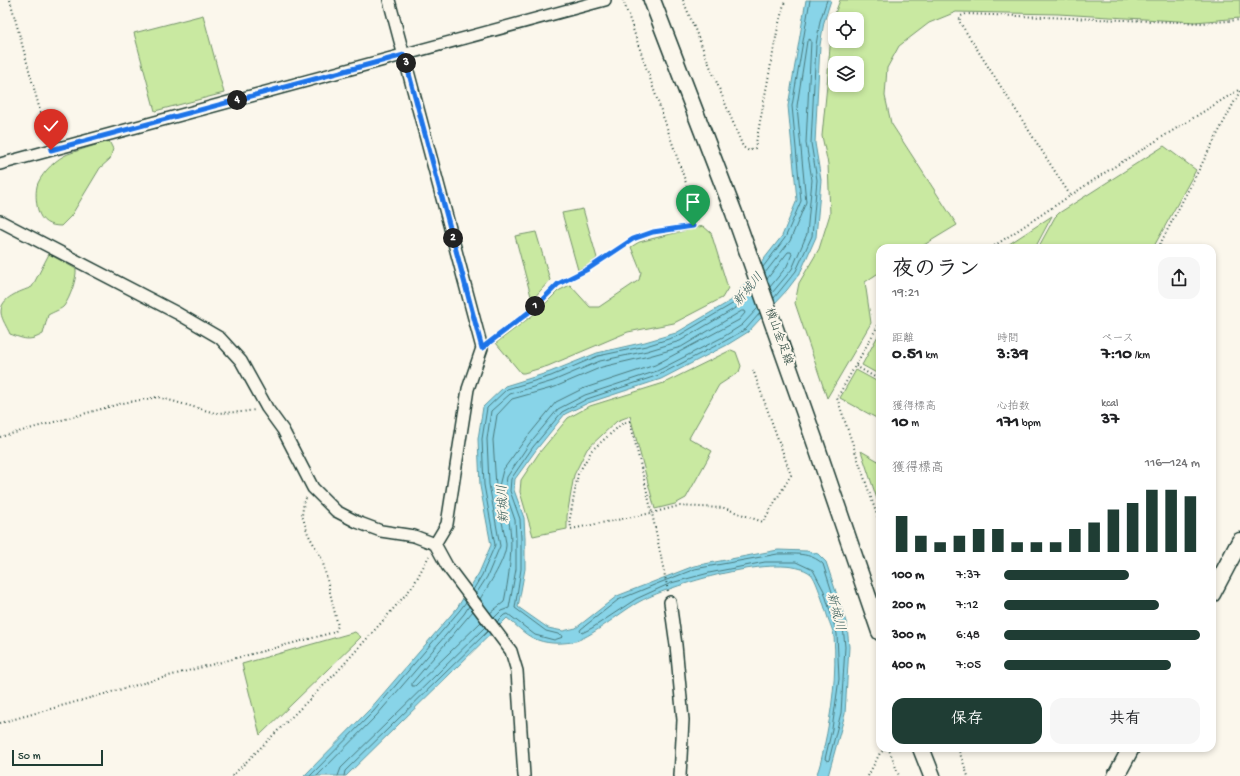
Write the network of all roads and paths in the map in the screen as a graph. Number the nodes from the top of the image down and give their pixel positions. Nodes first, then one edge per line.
1 (10, 0) edge
2 (389, 0) edge
3 (605, 0) edge
4 (623, 0) edge
5 (652, 0) edge
6 (683, 0) edge
7 (785, 0) edge
8 (1240, 20) edge
9 (404, 55) junction
10 (1240, 90) edge
11 (51, 150) junction
12 (0, 164) edge
13 (1070, 195) junction
14 (0, 221) edge
15 (997, 244) edge
16 (1160, 244) edge
17 (876, 329) edge
18 (482, 348) junction
19 (856, 366) junction
20 (753, 370) dead end
21 (876, 378) edge
22 (267, 408) junction
23 (0, 437) edge
24 (313, 488) junction
25 (876, 512) edge
26 (652, 513) junction
27 (1240, 541) edge
28 (435, 544) junction
29 (1216, 586) edge
30 (670, 602) joint
31 (876, 621) edge
32 (0, 723) edge
33 (881, 752) edge
34 (890, 752) edge
35 (923, 752) edge
36 (959, 752) edge
37 (1128, 752) edge
38 (232, 776) edge
39 (524, 776) edge
40 (680, 776) edge
41 (868, 776) edge
42 (899, 776) edge
43 (932, 776) edge
44 (968, 776) edge
45 (1116, 776) edge

1 - 11 path
2 - 9 street
3 - 9 street
4 - 18 path
5 - 31 street, 横山金足線
6 - 7 path
8 - 13 path
9 - 11 street
9 - 18 street
10 - 13 path
10 - 16 path
11 - 12 street
13 - 15 path
14 - 22 street
17 - 19 path
18 - 28 street
19 - 21 path
19 - 25 path
20 - 26 path
22 - 23 path
22 - 24 street
24 - 28 street
24 - 32 path
26 - 26 path
26 - 30 path
27 - 29 street
28 - 38 path
28 - 39 street
30 - 40 street
33 - 41 path
34 - 42 path
35 - 43 street
36 - 44 path
37 - 45 street

